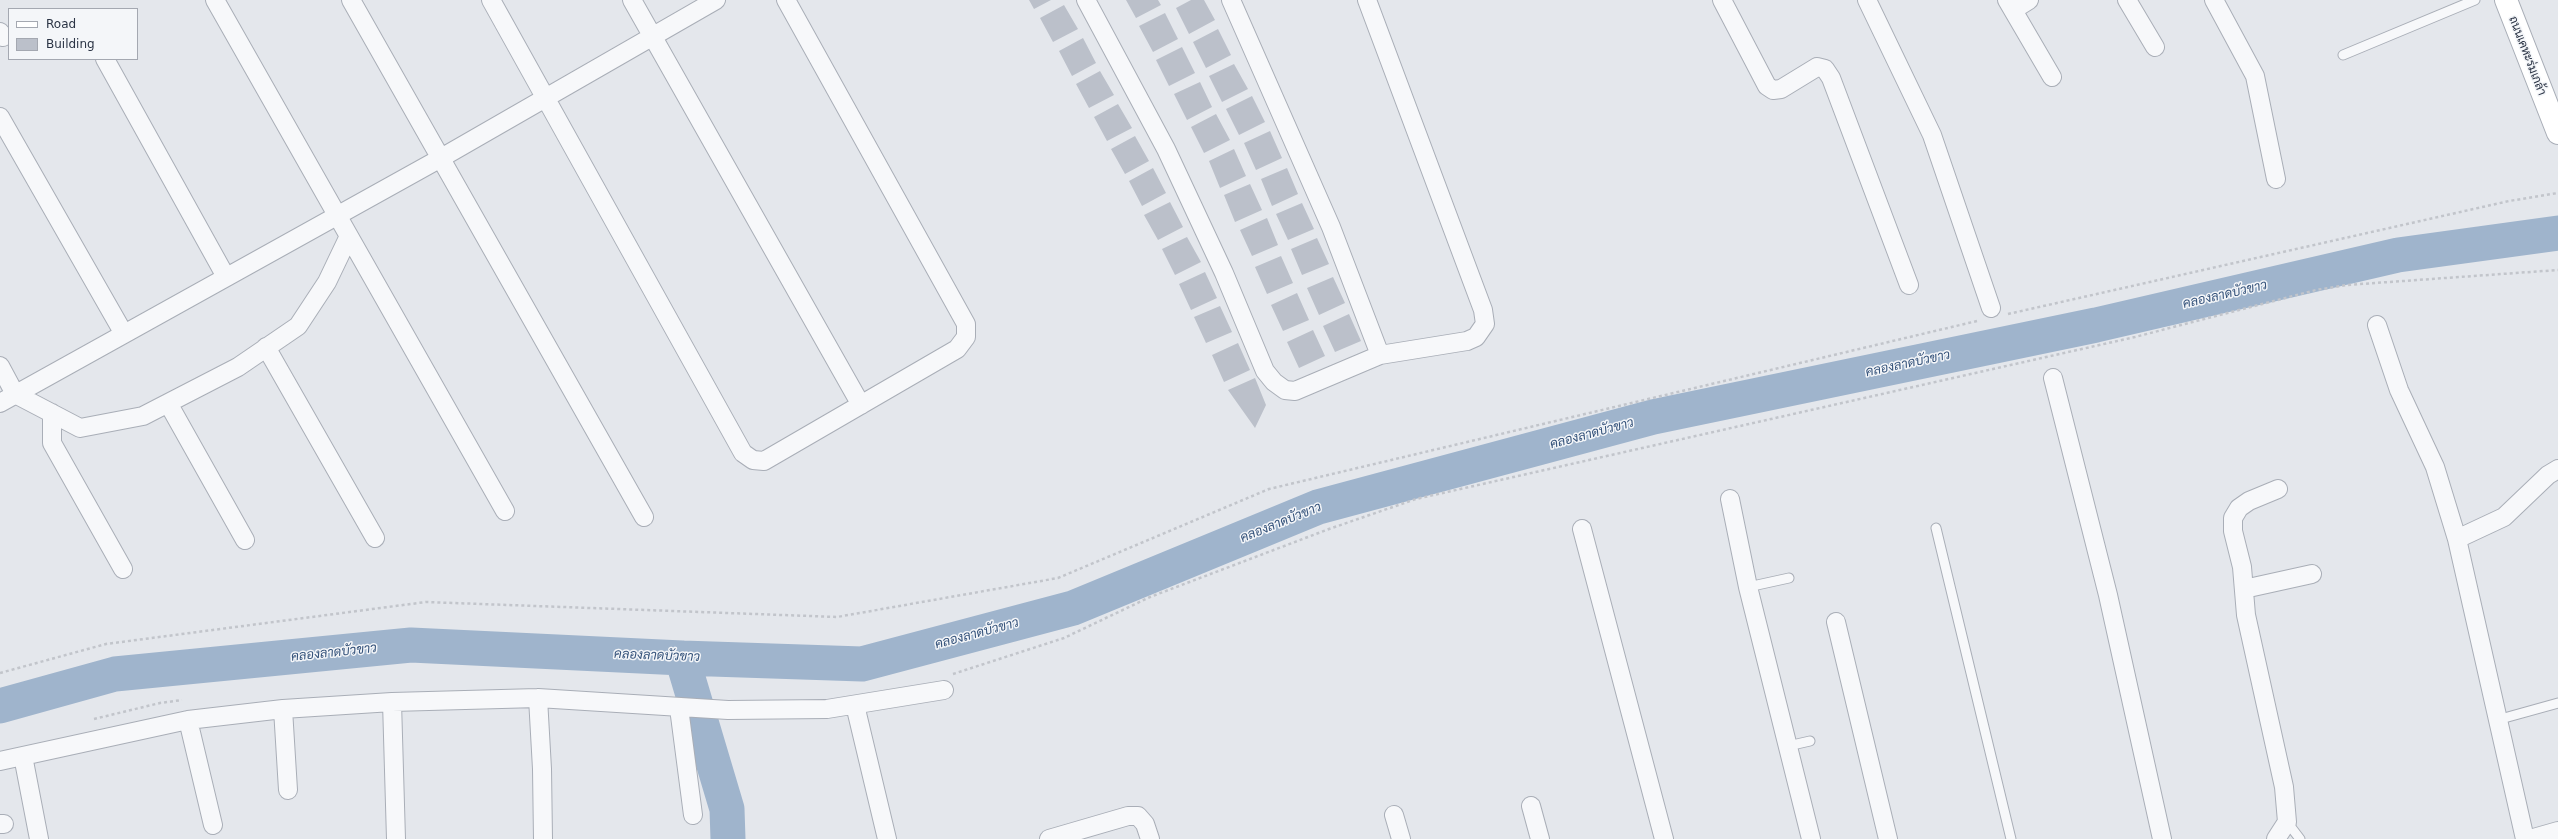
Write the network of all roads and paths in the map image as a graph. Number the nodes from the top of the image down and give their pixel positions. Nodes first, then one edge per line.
1 (214, 0) edge
2 (351, 0) edge
3 (491, 0) edge
4 (632, 0) edge
5 (716, 0) edge
6 (786, 0) edge
7 (1086, 0) edge
8 (1231, 0) edge
9 (1367, 0) edge
10 (1722, 0) edge
11 (1868, 0) edge
12 (2029, 0) edge
13 (2127, 0) edge
14 (2214, 0) edge
15 (2475, 0) edge
16 (2506, 0) edge
17 (2010, 5) edge
18 (653, 37) junction
19 (2155, 47) dead end
20 (2343, 55) dead end
21 (106, 60) edge
22 (2052, 77) dead end
23 (546, 99) junction
24 (0, 117) edge
25 (2558, 134) edge
26 (441, 158) junction
27 (2276, 179) dead end
28 (2558, 193) edge
29 (338, 215) junction
30 (349, 236) junction
31 (2558, 270) edge
32 (226, 277) junction
33 (1908, 285) dead end
34 (1990, 315) junction
35 (2377, 325) dead end
36 (124, 334) junction
37 (266, 347) junction
38 (1380, 355) junction
39 (0, 366) edge
40 (2053, 378) dead end
41 (8, 398) edge
42 (168, 403) junction
43 (861, 405) junction
44 (52, 413) junction
45 (2558, 469) edge
46 (2278, 489) dead end
47 (1730, 499) dead end
48 (505, 512) dead end
49 (644, 517) dead end
50 (1936, 528) dead end
51 (1582, 529) dead end
52 (375, 538) dead end
53 (245, 540) dead end
54 (2457, 540) junction
55 (123, 569) dead end
56 (2312, 574) dead end
57 (1789, 578) dead end
58 (1748, 587) junction
59 (2244, 589) junction
60 (1836, 622) dead end
61 (0, 673) edge
62 (946, 683) joint
63 (538, 698) junction
64 (188, 700) dead end
65 (392, 702) junction
66 (2558, 704) edge
67 (855, 705) junction
68 (673, 707) junction
69 (283, 709) junction
70 (92, 720) dead end
71 (188, 720) junction
72 (2497, 720) junction
73 (1810, 741) dead end
74 (1788, 746) junction
75 (23, 756) junction
76 (0, 761) edge
77 (288, 790) dead end
78 (1531, 806) dead end
79 (693, 815) dead end
80 (1394, 815) dead end
81 (2287, 822) junction
82 (212, 825) dead end
83 (2558, 831) edge
84 (39, 839) edge
85 (396, 839) edge
86 (543, 839) edge
87 (888, 839) edge
88 (1049, 839) edge
89 (1150, 839) edge
90 (1401, 839) edge
91 (1540, 839) edge
92 (1664, 839) edge
93 (1811, 839) edge
94 (1888, 839) edge
95 (2011, 839) edge
96 (2162, 839) edge
97 (2276, 839) edge
98 (2300, 839) edge
99 (2525, 839) edge
100 (2530, 839) edge

1 - 29 street
2 - 26 street
3 - 23 street
4 - 18 street
5 - 18 street
6 - 43 street
7 - 38 street
8 - 38 street
9 - 38 street
10 - 33 street
11 - 34 street
12 - 17 street
13 - 19 street
14 - 27 street
15 - 20 lane
16 - 25 street, ถนนเคหะร่มเกล้า
17 - 22 street
18 - 23 street
18 - 43 street
21 - 32 street
23 - 26 street
23 - 43 street
24 - 36 street
26 - 29 street
26 - 49 street
28 - 34 path
29 - 30 street
29 - 32 street
30 - 37 street
30 - 48 street
31 - 62 path
32 - 36 street
34 - 61 path
35 - 54 street
36 - 41 street
37 - 42 street
37 - 52 street
39 - 41 street
40 - 96 street
41 - 44 street
42 - 44 street
42 - 53 street
44 - 55 street
45 - 54 street
46 - 59 street
47 - 58 street
50 - 95 lane
51 - 92 street
54 - 72 street
56 - 59 street
57 - 58 lane
58 - 74 street
59 - 81 street
60 - 94 street
62 - 67 street
63 - 65 street
63 - 68 street
63 - 86 street
64 - 70 path
65 - 69 street
65 - 85 street
66 - 72 lane
67 - 68 street
67 - 87 street
68 - 79 street
69 - 71 street
69 - 77 street
71 - 75 street
71 - 82 street
72 - 99 street
73 - 74 lane
74 - 93 street
75 - 76 street
75 - 84 street
78 - 91 street
80 - 90 street
81 - 97 street
81 - 98 lane
83 - 100 street
88 - 89 street

